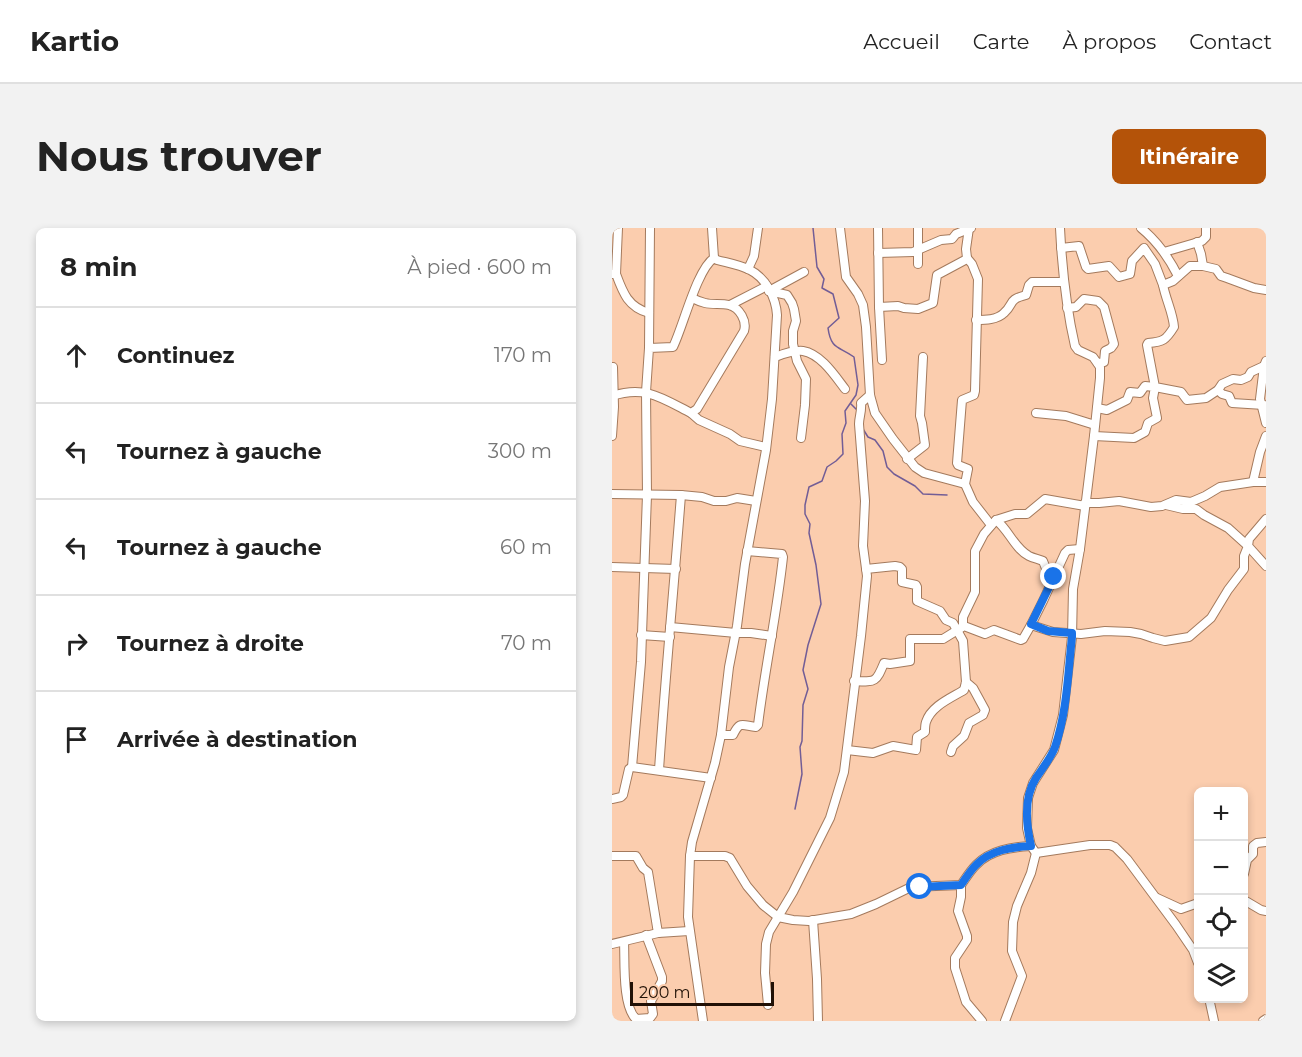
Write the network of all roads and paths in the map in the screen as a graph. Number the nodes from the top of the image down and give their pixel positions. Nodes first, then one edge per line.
1 (618, 228) edge
2 (650, 228) edge
3 (712, 228) edge
4 (758, 228) edge
5 (840, 228) edge
6 (878, 228) edge
7 (918, 228) edge
8 (970, 228) edge
9 (1060, 228) edge
10 (1141, 228) edge
11 (1206, 228) edge
12 (1152, 238) junction
13 (1197, 242) junction
14 (1061, 248) junction
15 (1144, 248) junction
16 (917, 251) junction
17 (1164, 252) junction
18 (878, 253) junction
19 (714, 258) junction
20 (967, 258) junction
21 (918, 264) dead end
22 (1203, 266) junction
23 (748, 268) junction
24 (804, 272) dead end
25 (614, 274) edge
26 (1178, 276) junction
27 (1063, 282) junction
28 (1163, 285) junction
29 (768, 288) junction
30 (1266, 290) edge
31 (692, 298) junction
32 (730, 305) junction
33 (863, 305) junction
34 (879, 306) junction
35 (1067, 308) junction
36 (649, 313) junction
37 (976, 320) junction
38 (649, 348) junction
39 (796, 351) junction
40 (775, 357) junction
41 (923, 357) dead end
42 (882, 360) dead end
43 (1098, 363) junction
44 (1265, 363) edge
45 (613, 367) edge
46 (1155, 387) junction
47 (845, 389) dead end
48 (1218, 390) junction
49 (646, 392) junction
50 (613, 395) edge
51 (870, 395) junction
52 (1263, 405) edge
53 (1097, 408) junction
54 (691, 413) junction
55 (1036, 413) dead end
56 (1266, 423) edge
57 (1095, 425) junction
58 (612, 436) edge
59 (1094, 436) junction
60 (1266, 436) edge
61 (801, 438) dead end
62 (766, 447) junction
63 (908, 459) junction
64 (1253, 482) junction
65 (1266, 482) edge
66 (965, 484) junction
67 (612, 494) edge
68 (646, 495) junction
69 (681, 495) junction
70 (756, 501) junction
71 (1085, 504) junction
72 (1166, 505) junction
73 (1266, 519) edge
74 (993, 522) junction
75 (1248, 546) junction
76 (1080, 549) junction
77 (747, 551) junction
78 (1266, 566) edge
79 (612, 567) edge
80 (644, 567) junction
81 (676, 569) junction
82 (866, 569) junction
83 (1054, 577) junction
84 (1031, 624) junction
85 (670, 627) junction
86 (960, 629) junction
87 (736, 633) junction
88 (1072, 633) junction
89 (641, 635) junction
90 (772, 636) junction
91 (670, 637) junction
92 (854, 681) junction
93 (966, 682) junction
94 (721, 735) junction
95 (847, 750) junction
96 (951, 752) dead end
97 (632, 767) junction
98 (659, 770) junction
99 (711, 778) junction
100 (612, 799) edge
101 (1266, 842) edge
102 (1034, 850) junction
103 (612, 856) edge
104 (690, 856) junction
105 (1248, 859) edge
106 (961, 885) junction
107 (1156, 897) junction
108 (1248, 902) edge
109 (1194, 904) edge
110 (1266, 911) edge
111 (778, 917) junction
112 (813, 920) junction
113 (689, 931) junction
114 (658, 933) junction
115 (646, 936) junction
116 (624, 942) junction
117 (612, 944) edge
118 (1194, 953) edge
119 (1210, 1003) edge
120 (768, 1005) dead end
121 (635, 1020) edge
122 (702, 1021) edge
123 (818, 1021) edge
124 (982, 1021) edge
125 (1005, 1021) edge
126 (1214, 1021) edge

1 - 25 street
2 - 36 street
3 - 19 street
4 - 23 street
5 - 33 street
6 - 18 street
7 - 16 street
8 - 16 street
8 - 20 street
9 - 14 street
10 - 12 street
11 - 13 street
12 - 15 street
12 - 17 street
13 - 17 street
13 - 22 street
14 - 15 street
14 - 27 street
15 - 28 street
16 - 18 street
16 - 21 street
17 - 26 street
18 - 34 street
19 - 23 street
19 - 31 street
20 - 34 street
20 - 37 street
22 - 26 street
22 - 30 street
23 - 29 street
24 - 29 street
25 - 36 street
26 - 28 street
27 - 35 street
27 - 37 street
28 - 46 street
29 - 32 street
29 - 39 street
29 - 40 street
31 - 32 street
31 - 38 street
32 - 54 street
33 - 34 street
33 - 51 street
34 - 42 street
35 - 43 street
35 - 43 street
36 - 38 street
37 - 66 street
38 - 49 street
39 - 40 street
39 - 47 street
39 - 61 street
40 - 62 street
41 - 63 street
43 - 53 street
44 - 48 street
44 - 52 street
45 - 50 street
46 - 48 street
46 - 53 street
46 - 59 street
48 - 52 street
49 - 50 street
49 - 54 street
49 - 68 street
50 - 58 street
51 - 63 street
51 - 82 street
52 - 56 street
53 - 57 street
54 - 62 street
55 - 57 street
57 - 59 street
59 - 71 street
60 - 64 street
62 - 70 street
63 - 66 street
64 - 65 street
64 - 72 street
66 - 74 street
67 - 68 street
68 - 69 street
68 - 80 street
69 - 70 street
69 - 81 street
70 - 77 street
71 - 72 street
71 - 74 street
71 - 76 street
72 - 75 street
73 - 75 street
74 - 83 street
74 - 86 street
75 - 78 street
75 - 88 street
76 - 83 street
76 - 88 street
77 - 87 street
77 - 90 street
79 - 80 street
80 - 81 street
80 - 89 street
81 - 85 street
82 - 86 street
82 - 92 street
83 - 84 street
84 - 86 street
84 - 88 street
85 - 87 street
85 - 91 street
86 - 92 street
86 - 93 street
87 - 90 street
87 - 94 street
88 - 102 street
89 - 91 street
89 - 97 street
90 - 94 street
91 - 98 street
92 - 95 street
93 - 95 street
93 - 96 street
94 - 99 street
95 - 111 street
97 - 98 street
97 - 100 street
98 - 99 street
99 - 104 street
101 - 105 street
102 - 106 street
102 - 107 street
102 - 125 street
103 - 114 street
104 - 111 street
104 - 113 street
106 - 112 street
106 - 124 street
107 - 109 street
107 - 118 street
108 - 110 street
111 - 112 street
111 - 120 street
112 - 123 street
113 - 114 street
113 - 122 street
114 - 115 street
115 - 116 street
115 - 121 street
116 - 117 street
116 - 121 street
119 - 126 street

